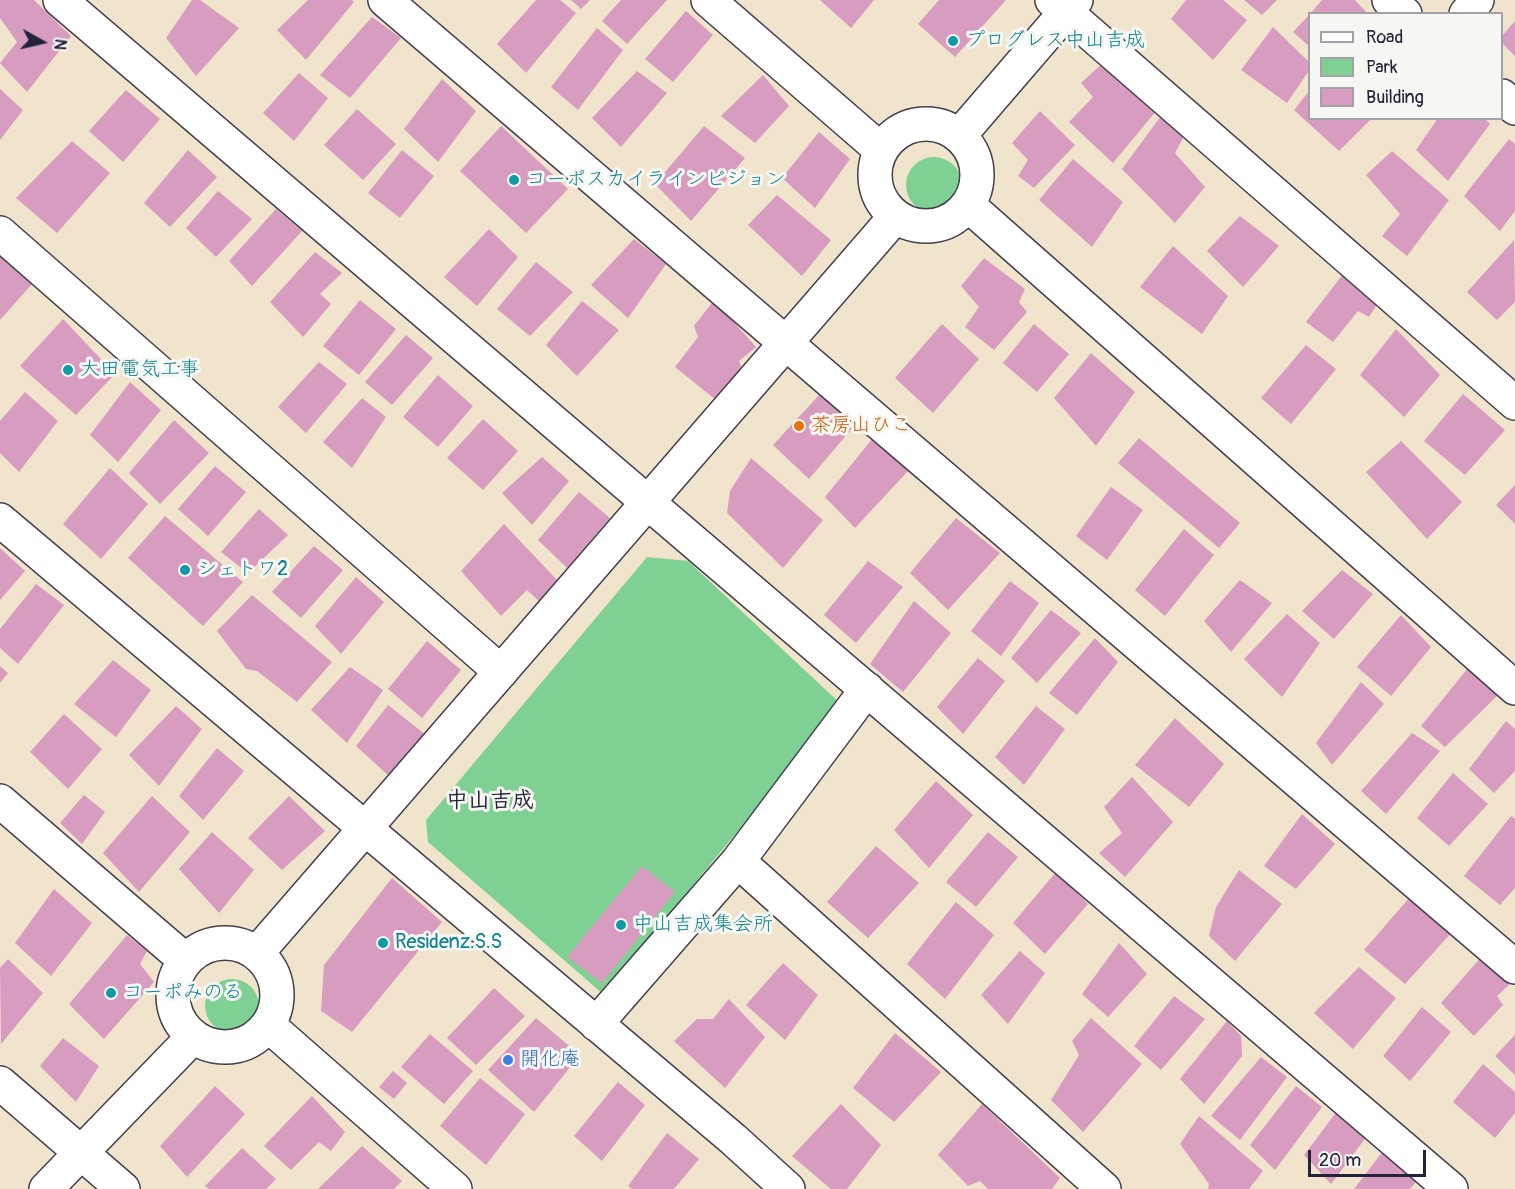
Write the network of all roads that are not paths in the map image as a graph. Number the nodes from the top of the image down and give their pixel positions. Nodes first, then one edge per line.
1 (60, 0) edge
2 (385, 0) edge
3 (708, 0) edge
4 (1389, 0) edge
5 (1477, 0) edge
6 (1065, 4) edge
7 (1403, 12) edge
8 (1468, 12) edge
9 (1503, 97) edge
10 (1515, 108) edge
11 (959, 136) junction
12 (881, 150) junction
13 (968, 205) junction
14 (895, 217) junction
15 (0, 233) edge
16 (785, 344) junction
17 (1515, 403) edge
18 (648, 502) junction
19 (0, 520) edge
20 (501, 672) junction
21 (1515, 688) edge
22 (867, 689) junction
23 (0, 801) edge
24 (364, 829) junction
25 (738, 861) junction
26 (257, 953) junction
27 (185, 960) junction
28 (1515, 967) edge
29 (596, 1024) junction
30 (268, 1025) junction
31 (193, 1037) junction
32 (0, 1083) edge
33 (81, 1152) junction
34 (46, 1189) edge
35 (123, 1189) edge
36 (455, 1189) edge
37 (788, 1189) edge
38 (1104, 1189) edge
39 (1451, 1189) edge

1 - 18 street
2 - 16 street
3 - 12 street
4 - 7 street
5 - 8 street
6 - 11 street
6 - 17 street
9 - 10 street
11 - 12 street
11 - 13 street
12 - 14 street
13 - 14 street
13 - 21 street
14 - 16 street
15 - 20 street
16 - 18 street
16 - 28 street
18 - 20 street
18 - 22 street
19 - 24 street
20 - 24 street
22 - 25 street
22 - 39 street
23 - 27 street
24 - 26 street
24 - 29 street
25 - 29 street
25 - 38 street
26 - 27 street
26 - 30 street
27 - 31 street
29 - 37 street
30 - 31 street
30 - 36 street
31 - 33 street
32 - 33 street
33 - 34 street
33 - 35 street

